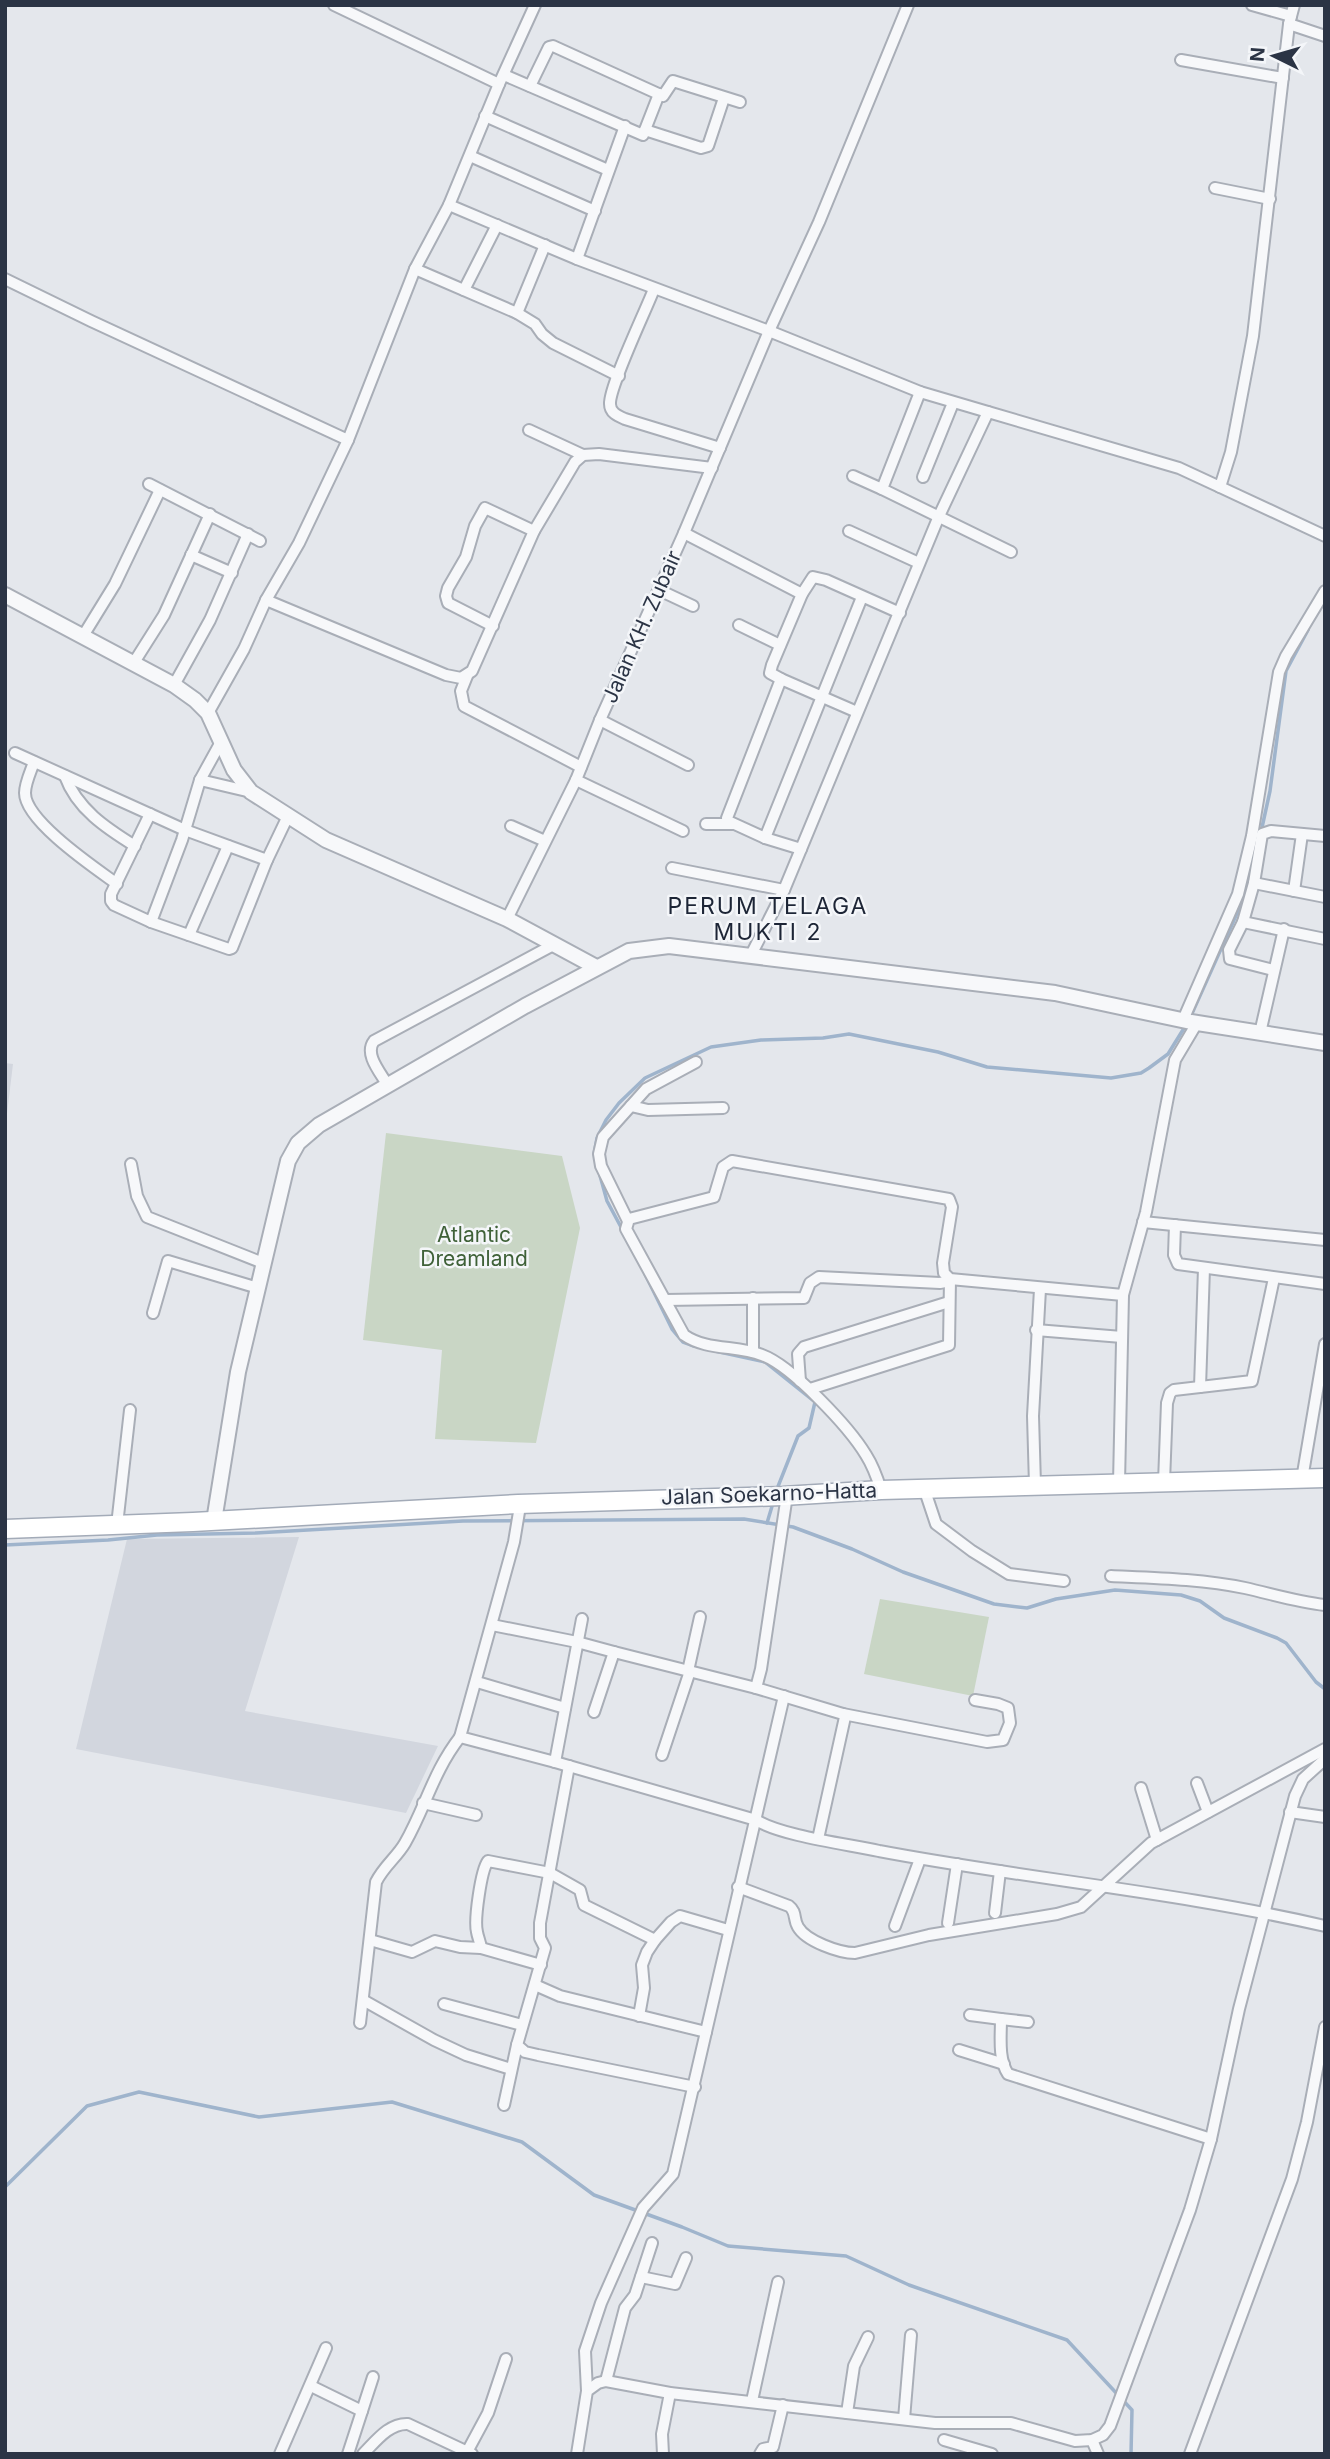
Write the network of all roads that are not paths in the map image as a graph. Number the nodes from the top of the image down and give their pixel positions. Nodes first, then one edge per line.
1 (334, 5) edge
2 (535, 5) edge
3 (908, 5) edge
4 (1252, 5) edge
5 (1292, 15) edge
6 (1325, 36) edge
7 (1181, 60) dead end
8 (1283, 78) junction
9 (501, 79) junction
10 (530, 86) junction
11 (659, 94) junction
12 (724, 98) junction
13 (740, 102) dead end
14 (485, 116) junction
15 (625, 126) junction
16 (645, 130) junction
17 (470, 156) junction
18 (608, 170) junction
19 (1215, 188) dead end
20 (1270, 199) junction
21 (449, 205) junction
22 (595, 211) junction
23 (497, 225) junction
24 (545, 245) junction
25 (577, 259) junction
26 (415, 269) junction
27 (5, 279) edge
28 (654, 289) junction
29 (464, 290) junction
30 (517, 313) junction
31 (769, 331) junction
32 (619, 376) junction
33 (919, 392) junction
34 (953, 403) junction
35 (988, 412) junction
36 (529, 430) dead end
37 (348, 440) junction
38 (720, 449) junction
39 (583, 455) junction
40 (712, 468) junction
41 (853, 476) dead end
42 (923, 477) dead end
43 (149, 484) dead end
44 (1220, 487) junction
45 (882, 489) junction
46 (160, 491) junction
47 (210, 514) junction
48 (939, 516) junction
49 (534, 531) junction
50 (849, 531) dead end
51 (684, 533) junction
52 (248, 534) junction
53 (1325, 536) edge
54 (260, 541) dead end
55 (1011, 552) dead end
56 (191, 555) junction
57 (919, 563) junction
58 (232, 573) junction
59 (659, 590) junction
60 (1325, 591) edge
61 (802, 594) junction
62 (5, 595) edge
63 (862, 597) junction
64 (266, 600) junction
65 (693, 606) dead end
66 (900, 613) junction
67 (739, 625) dead end
68 (493, 626) junction
69 (83, 636) junction
70 (780, 645) junction
71 (133, 664) junction
72 (467, 676) junction
73 (781, 679) junction
74 (174, 685) junction
75 (821, 697) junction
76 (856, 712) junction
77 (208, 713) junction
78 (600, 720) junction
79 (222, 740) junction
80 (15, 753) dead end
81 (34, 762) junction
82 (688, 765) dead end
83 (581, 767) junction
84 (65, 776) junction
85 (200, 779) junction
86 (576, 780) junction
87 (251, 792) junction
88 (150, 814) junction
89 (288, 816) junction
90 (706, 824) dead end
91 (733, 824) junction
92 (511, 826) dead end
93 (185, 830) junction
94 (683, 831) dead end
95 (1302, 834) junction
96 (1325, 836) edge
97 (765, 838) junction
98 (545, 841) junction
99 (135, 846) junction
100 (228, 846) junction
101 (801, 849) junction
102 (267, 860) junction
103 (672, 868) dead end
104 (1254, 883) junction
105 (117, 884) junction
106 (784, 890) junction
107 (1294, 891) junction
108 (1243, 896) junction
109 (1325, 897) edge
110 (507, 919) junction
111 (151, 922) junction
112 (1243, 922) junction
113 (1284, 929) junction
114 (189, 935) junction
115 (1325, 939) edge
116 (555, 944) junction
117 (751, 955) junction
118 (596, 967) junction
119 (1273, 970) junction
120 (1189, 1021) junction
121 (1259, 1033) junction
122 (1325, 1043) edge
123 (696, 1062) dead end
124 (387, 1084) junction
125 (631, 1106) junction
126 (723, 1108) dead end
127 (131, 1164) dead end
128 (628, 1221) junction
129 (1143, 1222) junction
130 (1175, 1225) junction
131 (1325, 1240) edge
132 (263, 1263) junction
133 (1204, 1268) junction
134 (1274, 1278) junction
135 (950, 1280) junction
136 (1325, 1284) edge
137 (258, 1287) junction
138 (1040, 1289) junction
139 (1123, 1295) junction
140 (752, 1298) junction
141 (665, 1300) junction
142 (948, 1302) junction
143 (153, 1313) dead end
144 (1036, 1329) junction
145 (1122, 1336) junction
146 (1325, 1344) edge
147 (753, 1352) junction
148 (800, 1381) junction
149 (1200, 1387) junction
150 (810, 1389) junction
151 (130, 1410) dead end
152 (1325, 1478) edge
153 (1302, 1479) junction
154 (1164, 1482) junction
155 (1119, 1483) junction
156 (1035, 1485) junction
157 (924, 1488) junction
158 (880, 1490) junction
159 (779, 1495) junction
160 (519, 1508) junction
161 (214, 1521) junction
162 (117, 1525) junction
163 (5, 1529) edge
164 (1111, 1576) dead end
165 (1064, 1581) dead end
166 (1325, 1605) edge
167 (700, 1617) dead end
168 (582, 1619) dead end
169 (492, 1625) junction
170 (577, 1642) junction
171 (614, 1652) junction
172 (689, 1671) junction
173 (477, 1682) junction
174 (756, 1688) junction
175 (784, 1696) junction
176 (975, 1700) dead end
177 (565, 1708) junction
178 (594, 1712) dead end
179 (843, 1714) junction
180 (460, 1737) junction
181 (1325, 1749) edge
182 (662, 1755) dead end
183 (1325, 1759) edge
184 (555, 1762) junction
185 (569, 1766) junction
186 (1197, 1783) dead end
187 (1141, 1788) dead end
188 (423, 1803) junction
189 (1208, 1812) junction
190 (1290, 1812) junction
191 (476, 1815) dead end
192 (1325, 1817) edge
193 (756, 1820) junction
194 (818, 1839) junction
195 (1157, 1840) junction
196 (920, 1858) junction
197 (957, 1864) junction
198 (1000, 1871) junction
199 (550, 1872) junction
200 (738, 1887) junction
201 (1102, 1887) junction
202 (1264, 1912) junction
203 (995, 1913) dead end
204 (948, 1923) dead end
205 (895, 1926) dead end
206 (1325, 1926) edge
207 (728, 1930) junction
208 (370, 1940) junction
209 (655, 1940) junction
210 (481, 1948) junction
211 (541, 1965) junction
212 (535, 1985) junction
213 (363, 2000) junction
214 (444, 2004) dead end
215 (971, 2015) dead end
216 (639, 2016) junction
217 (1001, 2019) junction
218 (1028, 2022) dead end
219 (360, 2023) dead end
220 (522, 2025) junction
221 (1325, 2027) edge
222 (706, 2032) junction
223 (517, 2045) junction
224 (959, 2050) dead end
225 (1004, 2064) junction
226 (511, 2069) junction
227 (695, 2087) junction
228 (505, 2105) dead end
229 (1210, 2139) junction
230 (652, 2243) dead end
231 (686, 2258) dead end
232 (641, 2277) junction
233 (778, 2281) dead end
234 (911, 2335) dead end
235 (868, 2337) dead end
236 (326, 2348) dead end
237 (506, 2359) dead end
238 (373, 2377) dead end
239 (606, 2381) junction
240 (311, 2386) junction
241 (587, 2391) junction
242 (670, 2393) junction
243 (752, 2401) junction
244 (783, 2404) junction
245 (362, 2411) junction
246 (847, 2413) junction
247 (904, 2419) junction
248 (944, 2440) dead end
249 (1087, 2440) junction
250 (470, 2453) edge
251 (280, 2454) edge
252 (348, 2454) edge
253 (363, 2454) edge
254 (578, 2454) edge
255 (663, 2454) edge
256 (760, 2454) edge
257 (992, 2454) edge
258 (1078, 2454) edge
259 (1098, 2454) edge
260 (1190, 2454) edge

1 - 9 street
2 - 9 street
3 - 31 street, Jalan KH. Zubair
4 - 5 street
5 - 6 street
5 - 8 street
7 - 8 street
8 - 20 street
9 - 10 street
9 - 14 street
10 - 11 street
10 - 15 street
11 - 12 street
11 - 16 street
12 - 13 street
12 - 16 street
14 - 17 street
14 - 18 street
15 - 16 street
15 - 18 street
17 - 21 street
17 - 22 street
18 - 22 street
19 - 20 street
20 - 44 street
21 - 23 street
21 - 26 street
22 - 25 street
23 - 24 street
23 - 29 street
24 - 25 street
24 - 30 street
25 - 28 street
26 - 29 street
26 - 37 street
27 - 37 street
28 - 31 street
28 - 32 street
29 - 30 street
30 - 32 street
31 - 33 street
31 - 38 street, Jalan KH. Zubair
32 - 38 street
33 - 34 street
33 - 45 street
34 - 35 street
34 - 42 street
35 - 44 street
35 - 48 street
36 - 39 street
37 - 64 street
38 - 40 street, Jalan KH. Zubair
39 - 40 street
39 - 49 street
40 - 51 street, Jalan KH. Zubair
41 - 45 street
43 - 46 street
44 - 53 street
45 - 48 street
46 - 47 street
46 - 69 street
47 - 52 street
47 - 56 street
48 - 55 street
48 - 57 street
49 - 68 street
49 - 68 street
50 - 57 street
51 - 59 street, Jalan KH. Zubair
51 - 61 street
52 - 54 street
52 - 58 street
56 - 58 street
56 - 71 street
57 - 66 street
58 - 74 street
59 - 65 street
59 - 78 street, Jalan KH. Zubair
60 - 108 street
61 - 63 street
61 - 70 street
62 - 69 street
63 - 66 street
63 - 75 street
64 - 72 street
64 - 77 street
66 - 76 street
67 - 70 street
68 - 72 street
69 - 71 street
70 - 73 street
71 - 74 street
72 - 83 street
73 - 75 street
73 - 91 street
74 - 77 street
75 - 76 street
75 - 97 street
76 - 101 street
77 - 79 street
78 - 82 street
78 - 83 street, Jalan KH. Zubair
79 - 85 street
79 - 87 street
80 - 81 street
81 - 84 street
81 - 105 street
83 - 86 street, Jalan KH. Zubair
84 - 88 street
84 - 99 street
85 - 87 street
85 - 93 street
86 - 94 street
86 - 98 street, Jalan KH. Zubair
87 - 89 street
88 - 93 street
88 - 99 street
89 - 102 street
89 - 110 street
90 - 91 street
91 - 97 street
92 - 98 street
93 - 100 street
93 - 111 street
95 - 96 street
95 - 104 street
95 - 107 street
97 - 101 street
98 - 110 street, Jalan KH. Zubair
99 - 105 street
100 - 102 street
100 - 114 street
101 - 106 street
102 - 114 street
103 - 106 street
104 - 107 street
104 - 108 street
105 - 111 street
106 - 117 street
107 - 109 street
108 - 112 street
108 - 120 street
110 - 116 street
111 - 114 street
112 - 113 street
112 - 119 street
113 - 115 street
113 - 119 street
116 - 118 street
116 - 124 street
117 - 118 street
117 - 120 street
118 - 124 street
119 - 121 street
120 - 121 street
120 - 129 street
121 - 122 street
123 - 125 street
124 - 132 street
125 - 126 street
125 - 128 street
127 - 132 street
128 - 135 street
128 - 141 street
129 - 130 street
129 - 139 street
130 - 131 street
130 - 133 street
132 - 137 street
133 - 134 street
133 - 149 street
134 - 136 street
134 - 149 street
135 - 138 street
135 - 140 street
135 - 142 street
137 - 143 street
137 - 161 street
138 - 139 street
138 - 144 street
139 - 145 street
140 - 141 street
140 - 147 street
141 - 147 street
142 - 148 street
142 - 150 street
144 - 145 street
144 - 156 street
145 - 155 street
146 - 153 street
147 - 148 street
148 - 150 street
149 - 154 street
150 - 158 street
151 - 162 street
152 - 153 main road, Jalan Soekarno-Hatta
153 - 154 main road, Jalan Soekarno-Hatta
154 - 155 main road, Jalan Soekarno-Hatta
155 - 156 main road, Jalan Soekarno-Hatta
156 - 157 main road, Jalan Soekarno-Hatta
157 - 158 main road, Jalan Soekarno-Hatta
157 - 165 street
158 - 159 main road, Jalan Soekarno-Hatta
159 - 160 main road, Jalan Soekarno-Hatta
159 - 174 street
160 - 161 main road, Jalan Soekarno-Hatta
160 - 169 street
161 - 162 main road, Jalan Soekarno-Hatta
162 - 163 main road, Jalan Soekarno-Hatta
164 - 166 street
167 - 172 street
168 - 170 street
169 - 170 street
169 - 173 street
170 - 171 street
170 - 177 street
171 - 172 street
171 - 178 street
172 - 174 street
172 - 182 street
173 - 177 street
173 - 180 street
174 - 175 street
175 - 179 street
175 - 193 street
176 - 179 street
177 - 184 street
179 - 194 street
180 - 184 street
180 - 188 street
181 - 189 street
183 - 190 street
184 - 185 street
185 - 193 street
185 - 199 street
186 - 189 street
187 - 195 street
188 - 191 street
188 - 208 street
189 - 195 street
190 - 192 street
190 - 202 street
193 - 194 street
193 - 200 street
194 - 196 street
195 - 201 street
196 - 197 street
196 - 205 street
197 - 198 street
197 - 204 street
198 - 201 street
198 - 203 street
199 - 209 street
199 - 210 street
199 - 211 street
200 - 201 street
200 - 207 street
201 - 202 street
202 - 206 street
202 - 229 street
207 - 209 street
207 - 222 street
208 - 210 street
208 - 213 street
209 - 216 street
210 - 211 street
211 - 212 street
212 - 216 street
212 - 220 street
213 - 219 street
213 - 226 street
214 - 220 street
215 - 217 street
216 - 222 street
217 - 218 street
217 - 225 street
220 - 223 street
221 - 260 street
222 - 227 street
223 - 226 street
223 - 227 street
224 - 225 street
225 - 229 street
226 - 228 street
227 - 241 street
229 - 249 street
230 - 232 street
231 - 232 street
232 - 239 street
233 - 243 street
234 - 247 street
235 - 246 street
236 - 240 street
237 - 250 street
238 - 245 street
239 - 241 street
239 - 242 street
240 - 245 street
240 - 251 street
241 - 254 street
242 - 243 street
242 - 255 street
243 - 244 street
244 - 246 street
244 - 256 street
245 - 252 street
246 - 247 street
247 - 249 street
248 - 257 street
249 - 258 street
249 - 259 street
250 - 253 street

